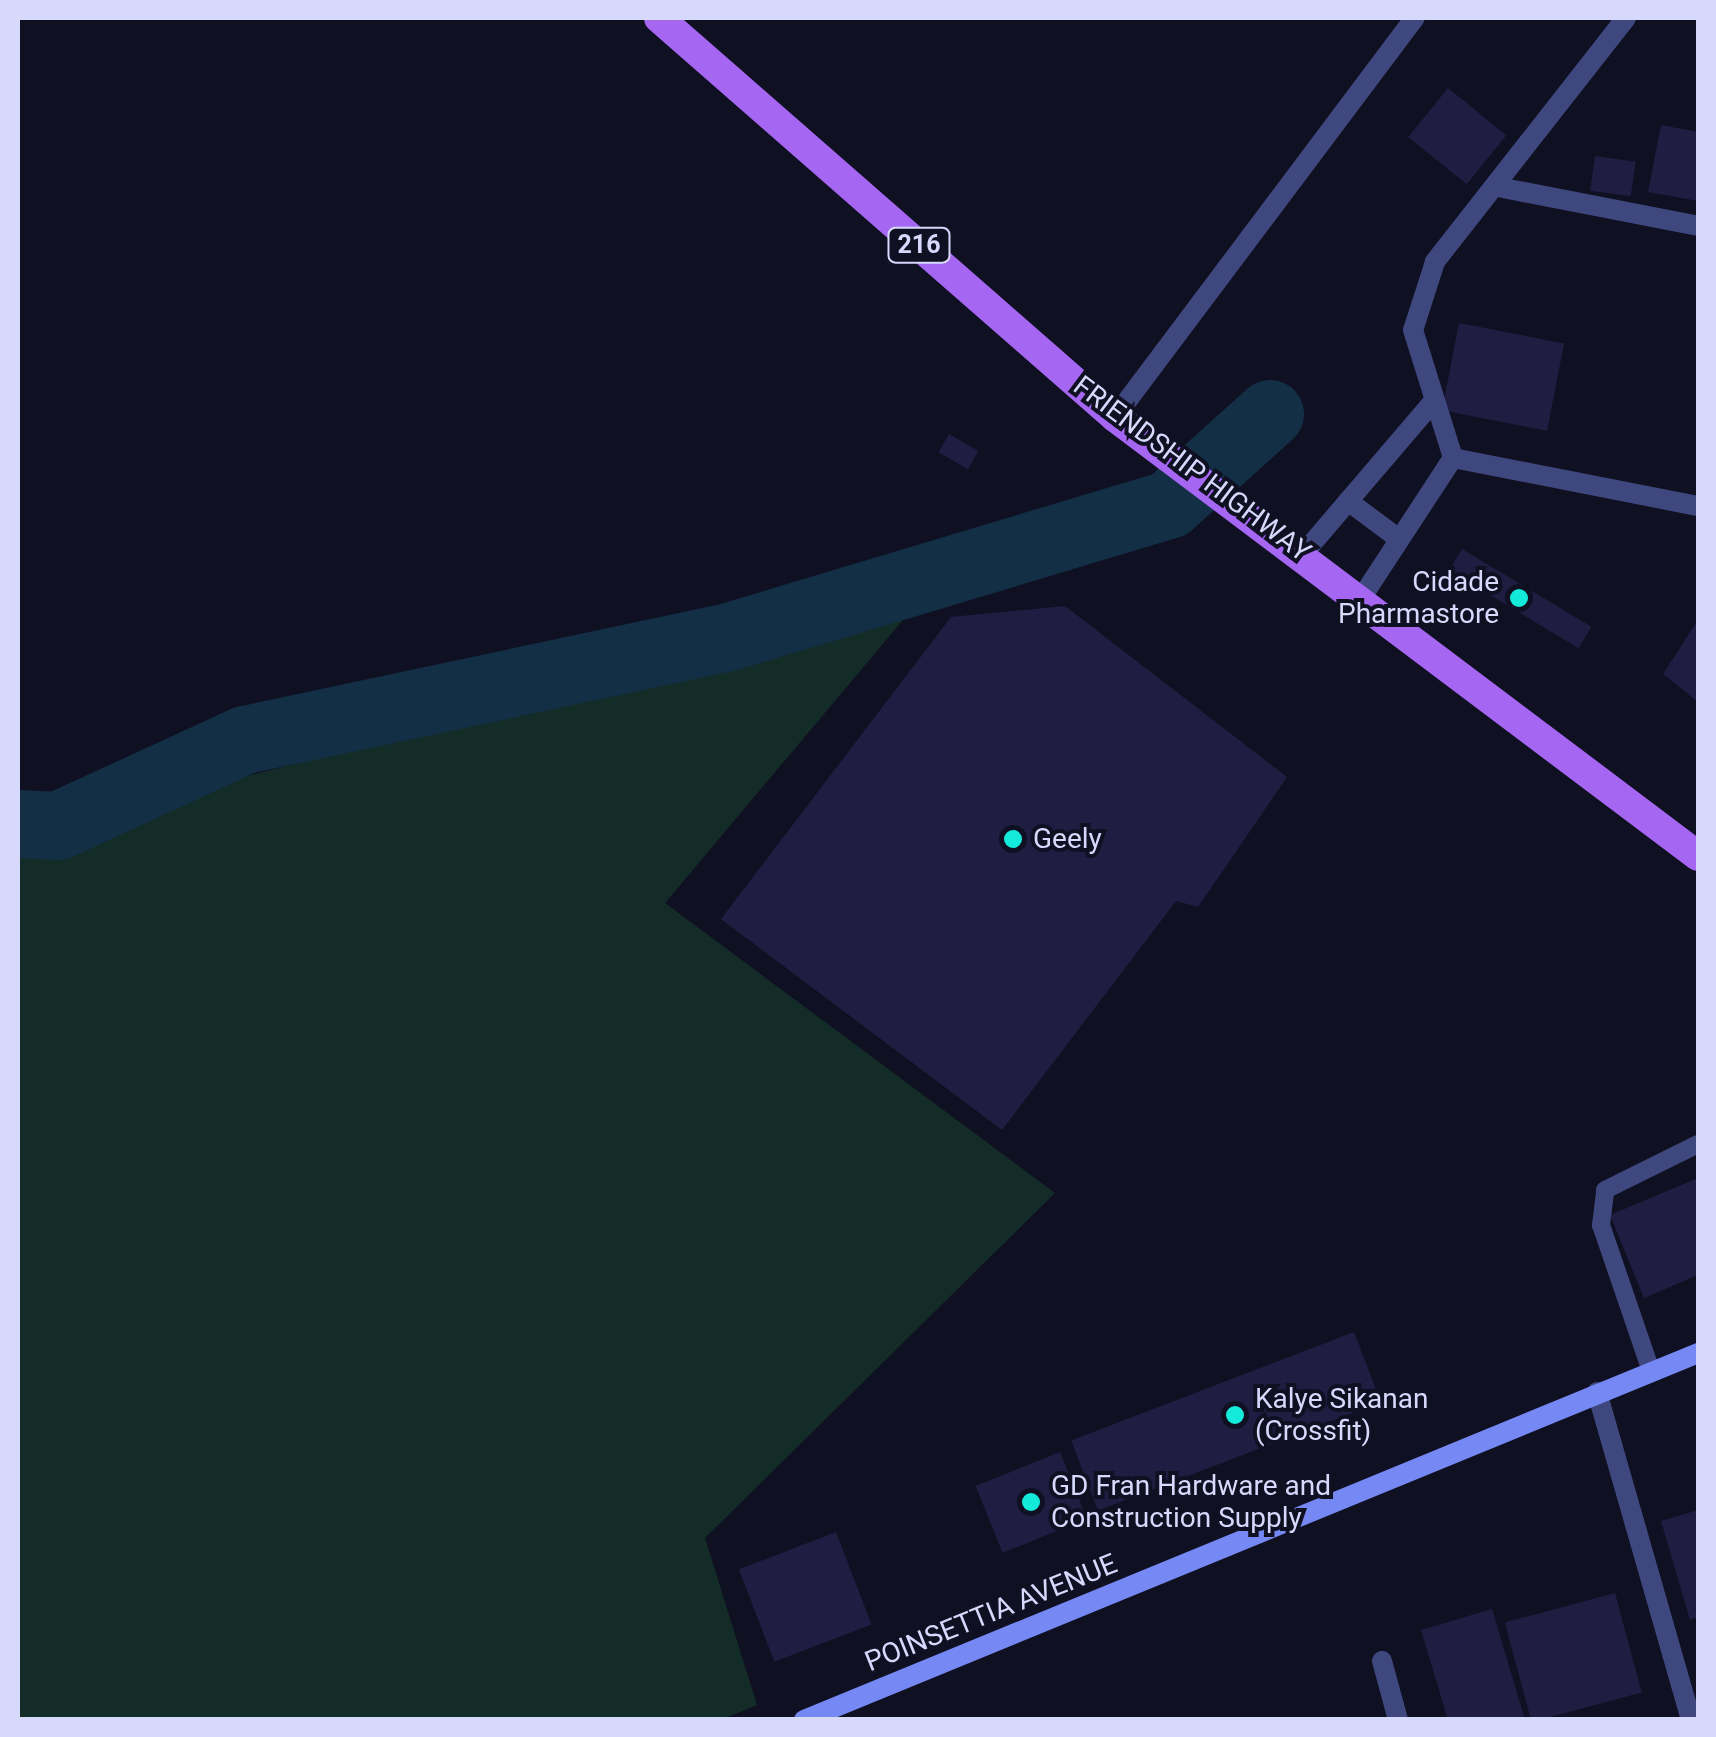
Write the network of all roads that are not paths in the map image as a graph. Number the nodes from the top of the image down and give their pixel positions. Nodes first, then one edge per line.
1 (660, 18) edge
2 (1415, 18) edge
3 (1626, 18) edge
4 (1498, 187) junction
5 (1698, 226) edge
6 (1431, 404) junction
7 (1115, 416) junction
8 (1453, 458) junction
9 (1348, 501) junction
10 (1698, 506) edge
11 (1399, 539) junction
12 (1304, 554) junction
13 (1360, 600) junction
14 (1698, 856) edge
15 (1698, 1144) edge
16 (1698, 1353) edge
17 (1650, 1371) junction
18 (1597, 1392) junction
19 (1382, 1661) dead end
20 (804, 1720) edge
21 (1398, 1720) edge
22 (1690, 1720) edge

1 - 7 main road, FRIENDSHIP HIGHWAY / 216
2 - 7 street
3 - 4 street
4 - 5 street
4 - 6 street
6 - 8 street
6 - 9 street
7 - 12 main road, FRIENDSHIP HIGHWAY / 216
8 - 10 street
8 - 11 street
9 - 11 street
9 - 12 street
11 - 13 street
12 - 13 main road, FRIENDSHIP HIGHWAY / 216
13 - 14 main road, FRIENDSHIP HIGHWAY / 216
15 - 17 lane
16 - 17 main road, POINSETTIA AVENUE
17 - 18 main road, POINSETTIA AVENUE
18 - 20 main road, POINSETTIA AVENUE
18 - 22 street
19 - 21 street

